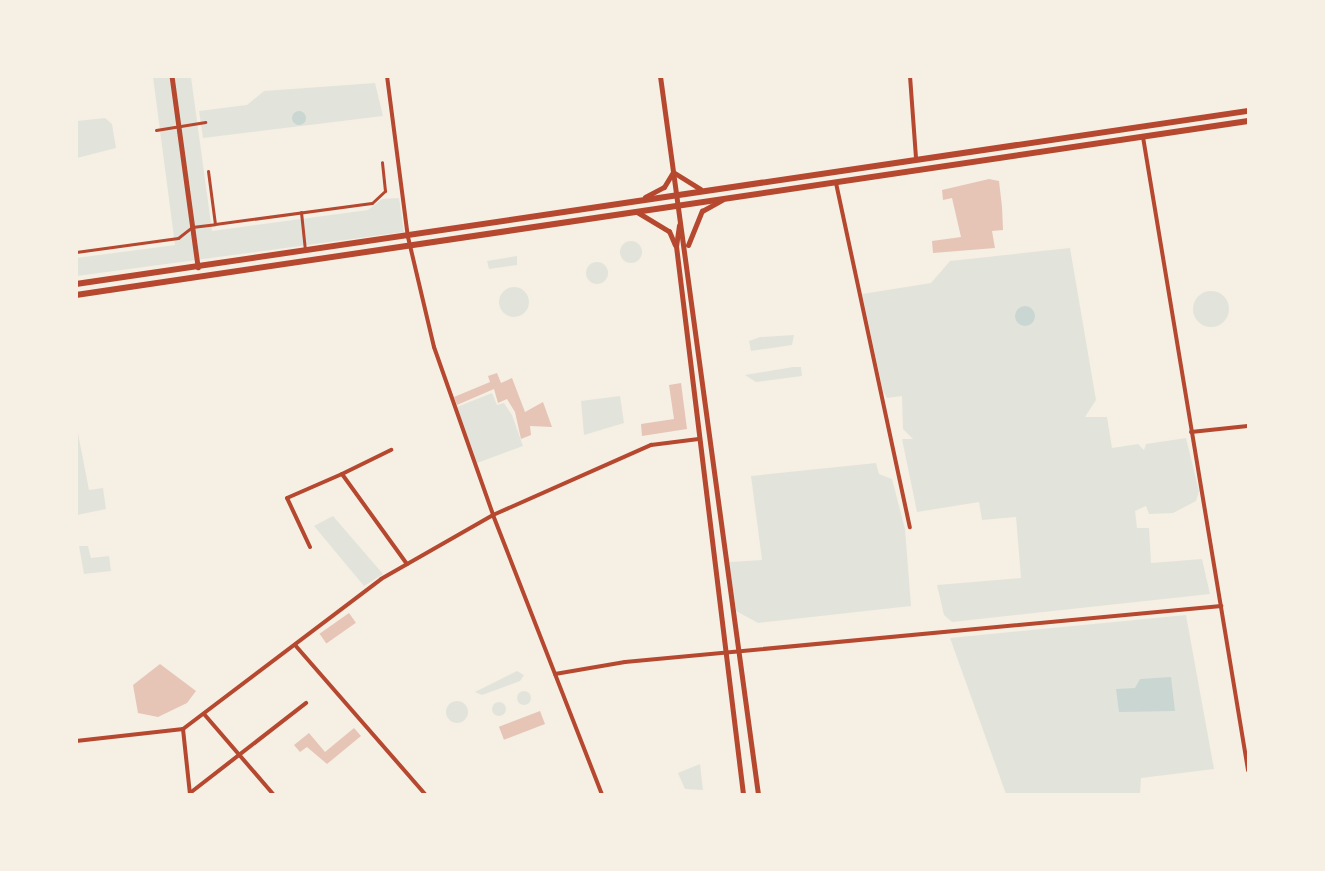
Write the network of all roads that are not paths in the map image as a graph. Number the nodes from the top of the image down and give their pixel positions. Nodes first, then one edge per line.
1 (172, 76) edge
2 (387, 76) edge
3 (660, 76) edge
4 (910, 76) edge
5 (1248, 111) edge
6 (1248, 121) edge
7 (205, 122) dead end
8 (179, 126) junction
9 (156, 130) dead end
10 (1143, 136) junction
11 (916, 158) junction
12 (382, 162) dead end
13 (208, 171) dead end
14 (673, 172) junction
15 (836, 182) junction
16 (700, 189) junction
17 (675, 192) junction
18 (645, 197) junction
19 (723, 200) junction
20 (677, 206) junction
21 (301, 212) junction
22 (637, 212) junction
23 (215, 224) junction
24 (679, 224) junction
25 (192, 227) junction
26 (408, 237) junction
27 (676, 246) junction
28 (687, 246) junction
29 (411, 248) junction
30 (306, 251) junction
31 (76, 252) edge
32 (198, 267) junction
33 (76, 284) edge
34 (76, 295) edge
35 (1248, 426) edge
36 (1191, 432) junction
37 (699, 439) junction
38 (390, 450) dead end
39 (342, 474) junction
40 (493, 515) junction
41 (910, 527) dead end
42 (310, 547) dead end
43 (407, 564) junction
44 (1221, 606) junction
45 (295, 645) junction
46 (741, 650) junction
47 (727, 652) junction
48 (555, 674) junction
49 (306, 704) dead end
50 (204, 714) junction
51 (183, 729) junction
52 (76, 741) edge
53 (237, 753) junction
54 (1248, 770) edge
55 (190, 794) edge
56 (273, 795) edge
57 (425, 795) edge
58 (602, 795) edge
59 (743, 795) edge
60 (758, 795) edge

1 - 8 street
2 - 26 street
3 - 14 main road
4 - 11 street
5 - 11 main road
6 - 10 main road
7 - 8 street
8 - 9 street
8 - 25 street
10 - 15 main road
10 - 36 street
11 - 16 main road
12 - 21 street
13 - 23 street
14 - 16 main road
14 - 17 main road
14 - 18 main road
15 - 19 main road
15 - 41 street
16 - 17 main road
17 - 18 main road
17 - 20 main road
18 - 26 main road
19 - 20 main road
19 - 28 main road
20 - 22 main road
20 - 24 main road
21 - 23 street
21 - 30 street
22 - 27 main road
22 - 29 main road
23 - 25 street
24 - 27 main road
24 - 28 main road
25 - 31 street
25 - 32 street
26 - 29 street
26 - 30 main road
27 - 37 main road
28 - 46 main road
29 - 34 main road
29 - 40 street
30 - 32 main road
32 - 33 main road
35 - 36 street
36 - 44 street
37 - 40 street
37 - 47 main road
38 - 39 street
39 - 42 street
39 - 43 street
40 - 43 street
40 - 48 street
43 - 45 street
44 - 46 street
44 - 54 street
45 - 50 street
45 - 57 street
46 - 47 street
46 - 60 main road
47 - 48 street
47 - 59 main road
48 - 58 street
49 - 53 street
50 - 51 street
50 - 53 street
51 - 52 street
51 - 55 street
53 - 55 street
53 - 56 street

